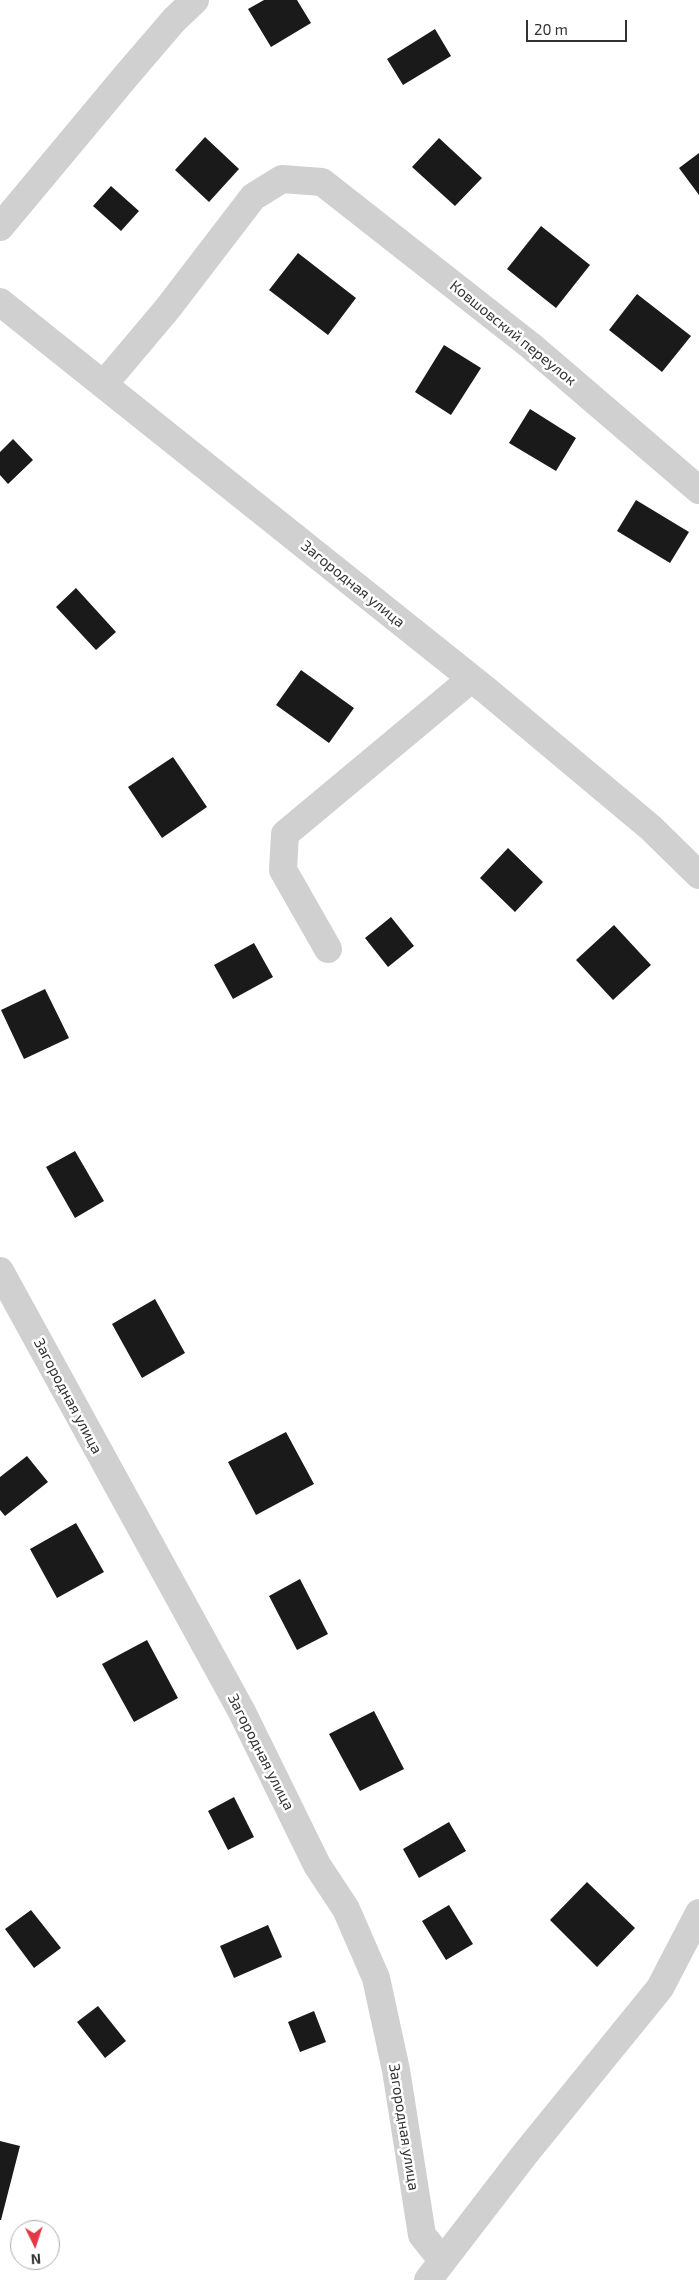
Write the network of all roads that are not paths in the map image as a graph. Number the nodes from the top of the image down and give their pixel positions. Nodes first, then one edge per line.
1 (195, 0) edge
2 (0, 227) edge
3 (0, 302) edge
4 (104, 384) junction
5 (699, 490) edge
6 (471, 679) junction
7 (699, 875) edge
8 (328, 949) dead end
9 (0, 1271) edge
10 (699, 1912) edge
11 (435, 2270) edge

1 - 2 street
3 - 4 street, Загородная улица
4 - 5 street, Ковшовский переулок
4 - 6 street, Загородная улица
6 - 7 street, Загородная улица
6 - 8 street
9 - 11 street, Загородная улица
10 - 11 street

